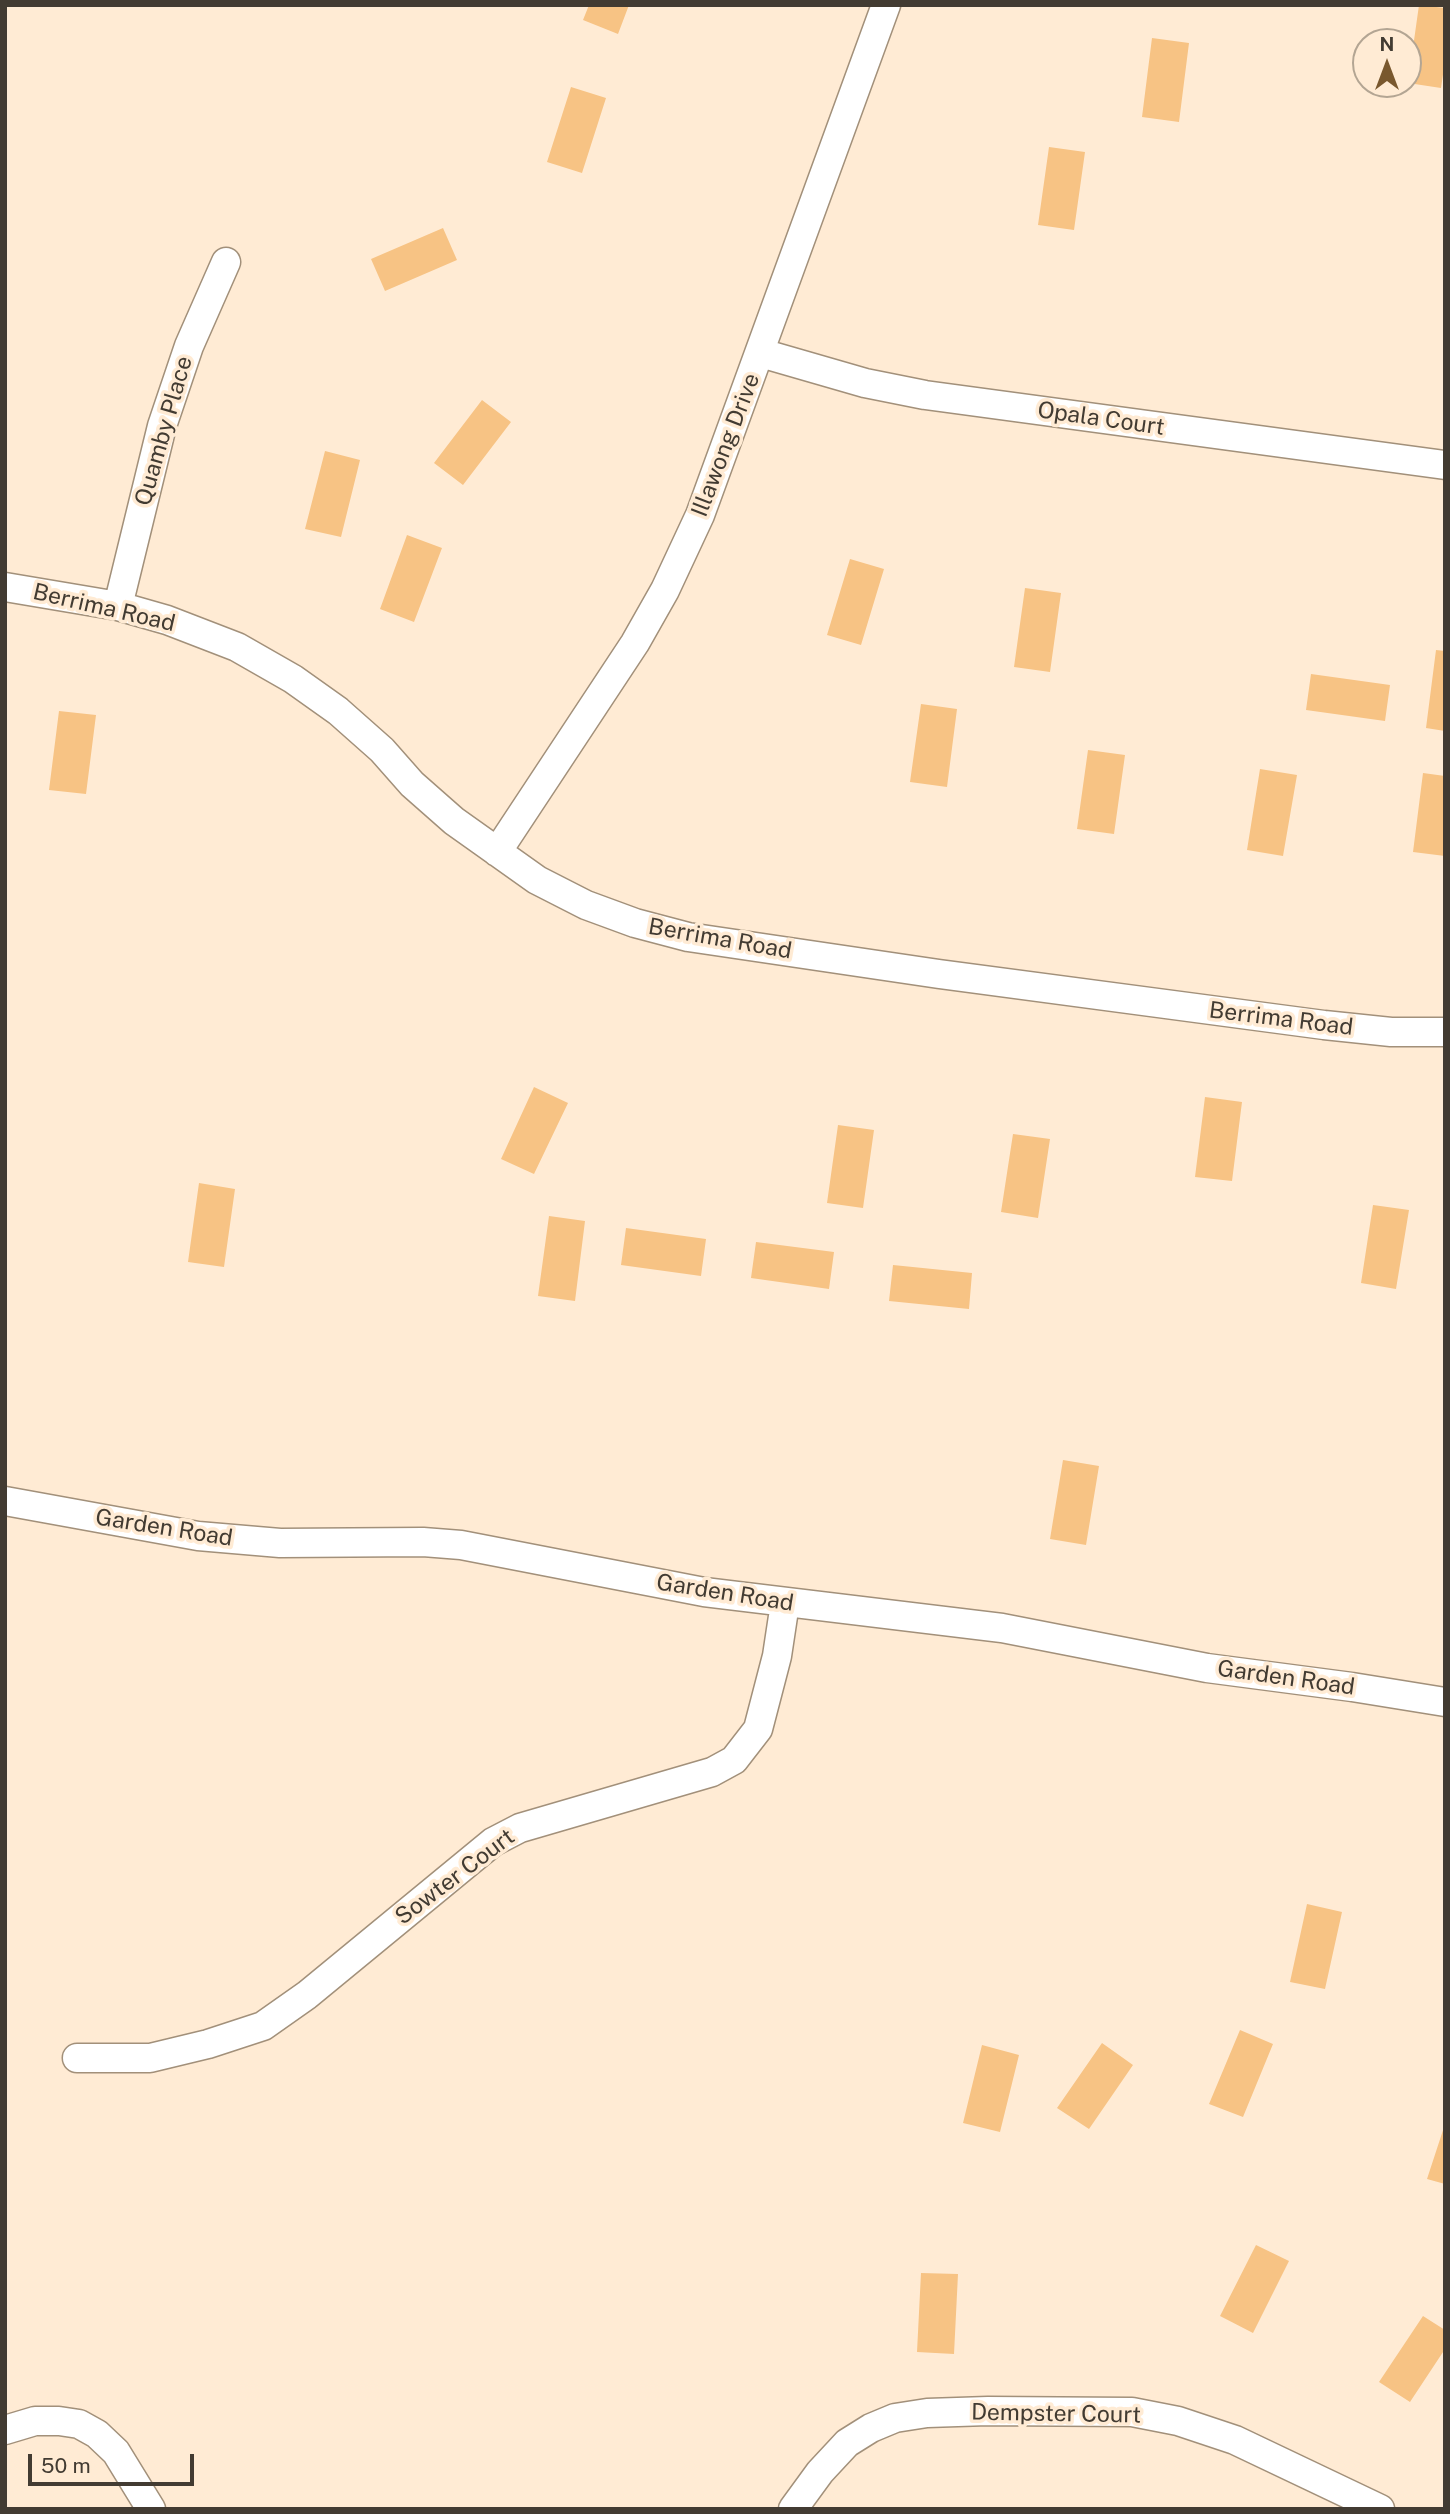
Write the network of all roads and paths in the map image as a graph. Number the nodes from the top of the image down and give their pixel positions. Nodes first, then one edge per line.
1 (886, 5) edge
2 (226, 262) dead end
3 (761, 353) junction
4 (1445, 465) edge
5 (5, 587) edge
6 (118, 606) junction
7 (497, 852) junction
8 (1445, 1032) edge
9 (5, 1501) edge
10 (785, 1603) junction
11 (1445, 1702) edge
12 (77, 2057) dead end
13 (5, 2430) edge
14 (151, 2509) edge
15 (793, 2509) edge
16 (1380, 2509) edge

1 - 3 street, Illawong Drive
2 - 6 street, Quamby Place
3 - 4 street, Opala Court
3 - 7 street, Illawong Drive
5 - 6 street, Berrima Road
6 - 7 street, Berrima Road
7 - 8 street, Berrima Road
9 - 10 street, Garden Road
10 - 11 street, Garden Road
10 - 12 street, Sowter Court
13 - 14 street
15 - 16 street, Dempster Court

